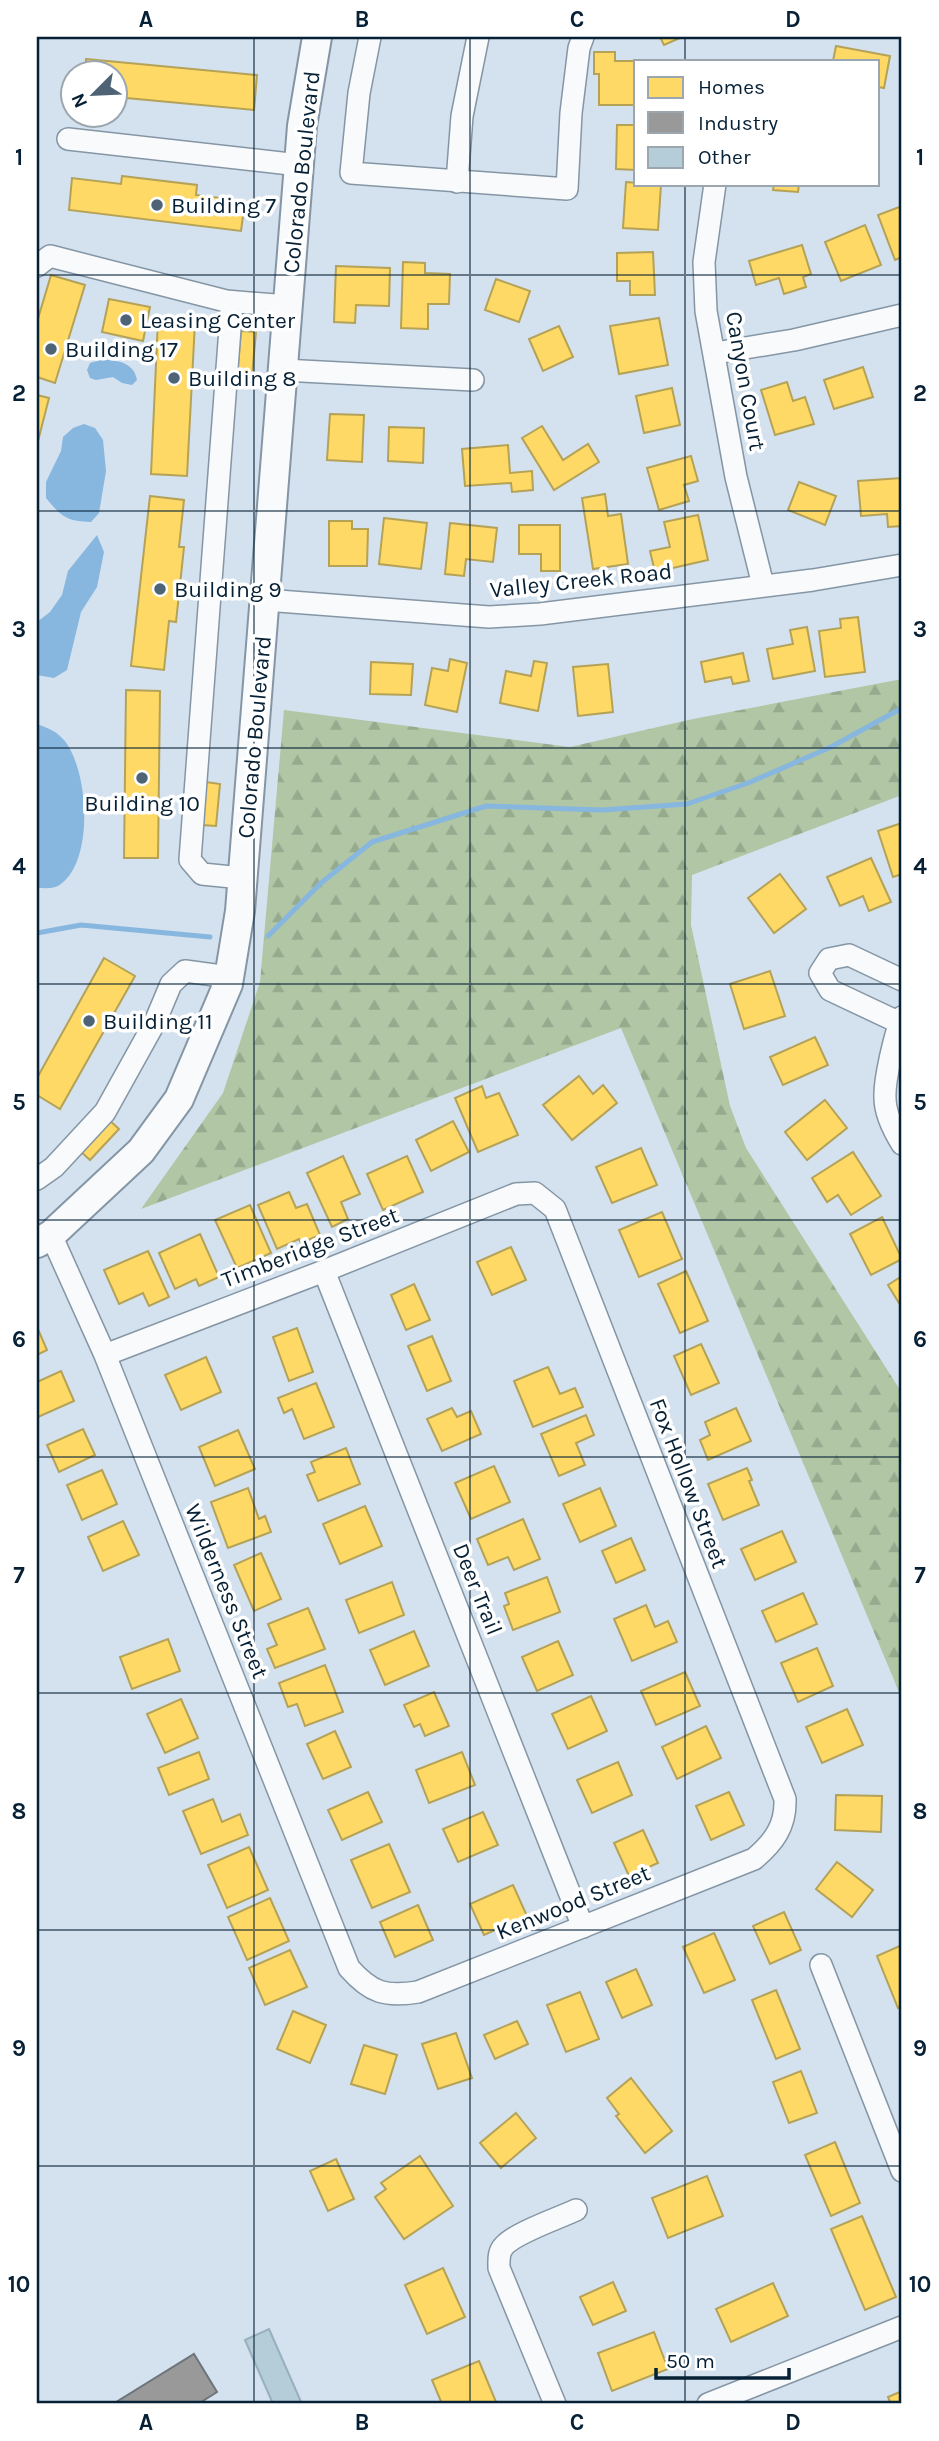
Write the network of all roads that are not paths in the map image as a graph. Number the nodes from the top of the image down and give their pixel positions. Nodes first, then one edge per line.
1 (317, 37) edge
2 (370, 37) edge
3 (478, 37) edge
4 (583, 37) edge
5 (68, 138) dead end
6 (299, 165) junction
7 (457, 182) junction
8 (715, 186) edge
9 (37, 266) edge
10 (232, 302) junction
11 (288, 306) junction
12 (902, 315) edge
13 (715, 353) junction
14 (283, 370) junction
15 (473, 380) dead end
16 (902, 565) edge
17 (763, 585) junction
18 (265, 600) junction
19 (242, 878) junction
20 (229, 977) junction
21 (902, 980) edge
22 (901, 1020) edge
23 (902, 1144) edge
24 (37, 1179) edge
25 (535, 1193) joint
26 (44, 1239) edge
27 (324, 1271) junction
28 (105, 1355) junction
29 (785, 1799) joint
30 (583, 1927) junction
31 (821, 1965) dead end
32 (349, 1968) joint
33 (902, 2171) edge
34 (576, 2210) dead end
35 (902, 2327) edge
36 (555, 2404) edge
37 (708, 2404) edge

1 - 6 main road, Colorado Boulevard
2 - 7 street
3 - 7 street
4 - 7 street
5 - 6 street
6 - 11 main road, Colorado Boulevard
8 - 13 street, Canyon Court
9 - 10 street
10 - 11 street
10 - 19 street
11 - 14 main road, Colorado Boulevard
12 - 13 street
13 - 17 street, Canyon Court
14 - 15 street
14 - 18 main road, Colorado Boulevard
16 - 17 street, Valley Creek Road
17 - 18 street, Valley Creek Road
18 - 19 main road, Colorado Boulevard
19 - 20 main road, Colorado Boulevard
20 - 24 street
20 - 26 main road, Colorado Boulevard
21 - 22 street
22 - 23 street
25 - 27 street, Timberidge Street
25 - 29 street, Fox Hollow Street
26 - 28 street, Wilderness Street
27 - 28 street, Timberidge Street
27 - 30 street, Deer Trail
28 - 32 street, Wilderness Street
29 - 30 street, Kenwood Street
30 - 32 street, Kenwood Street
31 - 33 street
34 - 36 street
35 - 37 street

